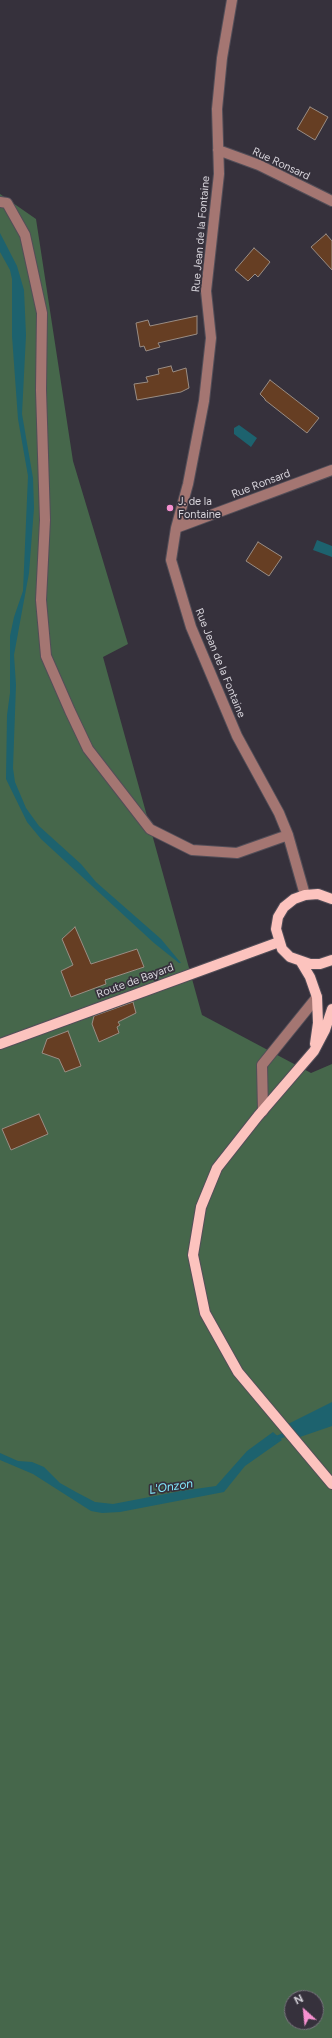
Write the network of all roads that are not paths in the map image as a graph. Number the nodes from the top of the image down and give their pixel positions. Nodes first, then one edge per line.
1 (232, 0) edge
2 (218, 150) junction
3 (332, 201) edge
4 (0, 202) edge
5 (332, 470) edge
6 (176, 528) junction
7 (288, 835) junction
8 (305, 895) junction
9 (332, 899) edge
10 (279, 942) junction
11 (332, 960) edge
12 (301, 962) junction
13 (317, 997) junction
14 (332, 1009) edge
15 (0, 1044) edge
16 (314, 1051) junction
17 (260, 1114) junction
18 (332, 1484) edge

1 - 2 street, Rue Jean de la Fontaine
2 - 3 street, Rue Ronsard
2 - 6 street, Rue Jean de la Fontaine
4 - 7 street
5 - 6 street, Rue Ronsard
6 - 7 street, Rue Jean de la Fontaine
7 - 8 street, Rue Jean de la Fontaine
8 - 9 main road
8 - 10 main road
10 - 12 main road
10 - 15 main road, Route de Bayard
11 - 12 main road
12 - 13 main road
13 - 16 main road
13 - 17 street
14 - 16 main road
16 - 17 main road
17 - 18 main road

